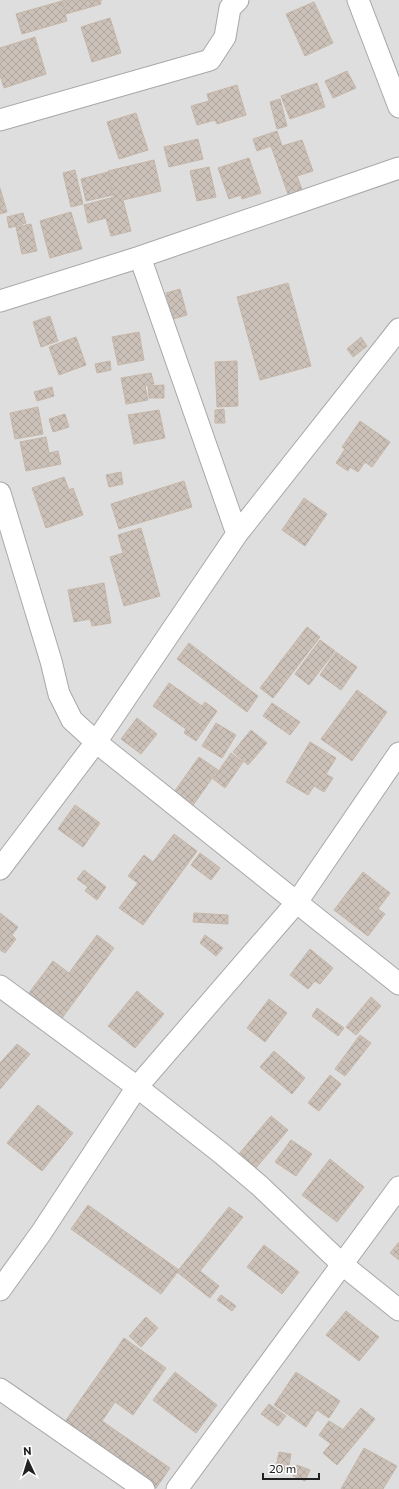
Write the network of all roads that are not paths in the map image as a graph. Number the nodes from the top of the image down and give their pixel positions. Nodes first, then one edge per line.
1 (238, 0) edge
2 (358, 0) edge
3 (398, 100) edge
4 (0, 120) edge
5 (399, 168) edge
6 (140, 257) junction
7 (0, 301) edge
8 (399, 330) edge
9 (0, 493) edge
10 (237, 534) junction
11 (96, 742) junction
12 (399, 753) edge
13 (0, 868) edge
14 (297, 902) junction
15 (399, 984) edge
16 (0, 986) edge
17 (137, 1086) junction
18 (399, 1187) edge
19 (343, 1265) junction
20 (0, 1290) edge
21 (399, 1310) edge
22 (0, 1389) edge
23 (144, 1489) edge
24 (178, 1489) edge

1 - 4 street
2 - 3 street
5 - 6 street
6 - 7 street
6 - 10 street
8 - 10 street
9 - 11 street
10 - 11 street
11 - 13 street
11 - 14 street
12 - 14 street
14 - 15 street
14 - 17 street
16 - 17 street
17 - 19 street
17 - 20 street
18 - 19 street
19 - 21 street
19 - 24 street
22 - 23 street

